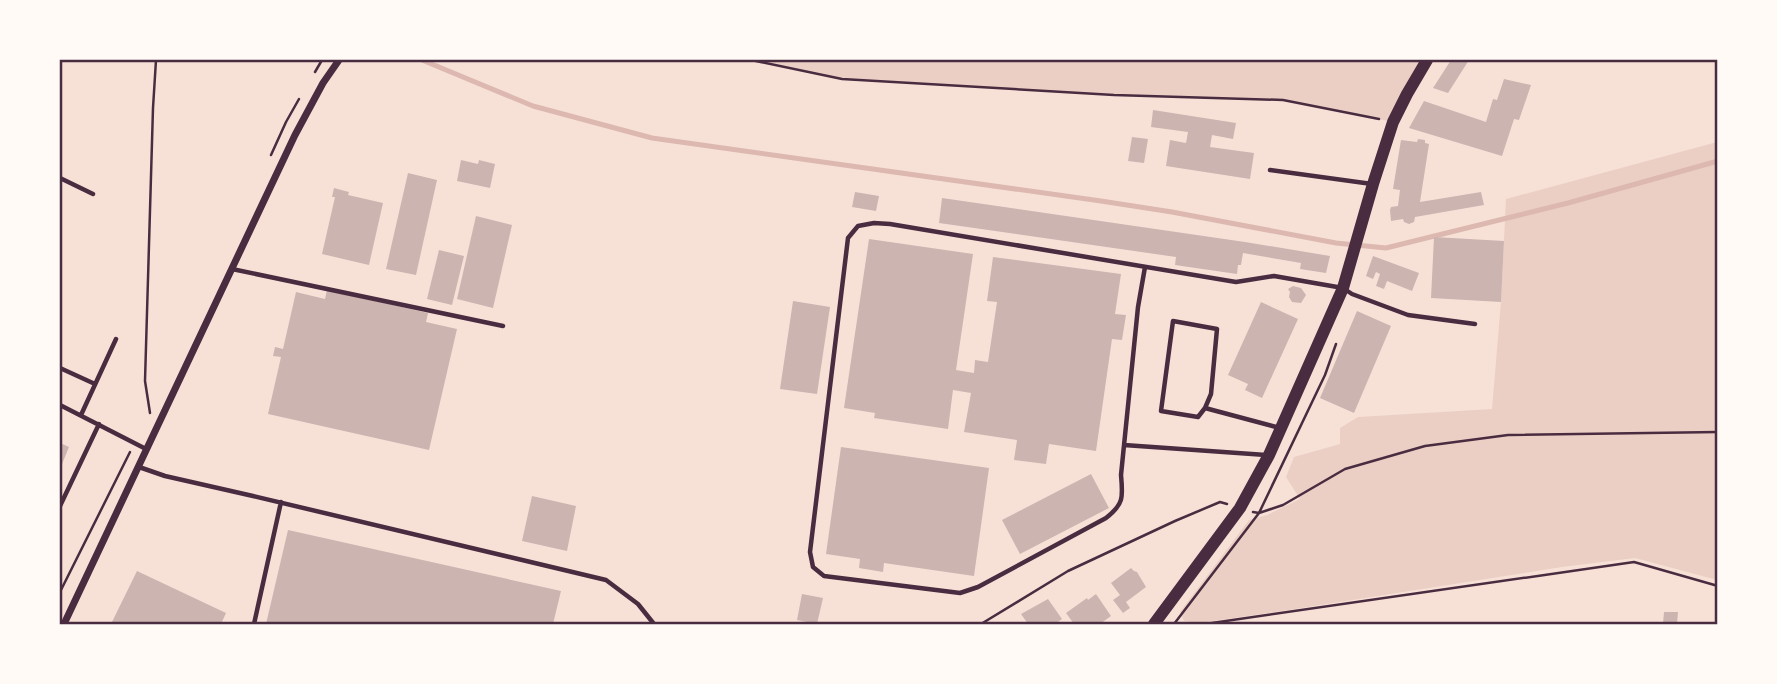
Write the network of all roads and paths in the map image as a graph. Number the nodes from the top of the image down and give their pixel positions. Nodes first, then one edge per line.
1 (156, 60) edge
2 (339, 60) edge
3 (751, 60) edge
4 (1427, 60) edge
5 (1393, 122) junction
6 (1270, 170) dead end
7 (60, 178) edge
8 (1373, 184) junction
9 (93, 194) dead end
10 (1144, 267) junction
11 (231, 268) junction
12 (1343, 288) junction
13 (1475, 324) dead end
14 (503, 326) dead end
15 (116, 339) dead end
16 (60, 368) edge
17 (95, 384) junction
18 (60, 405) edge
19 (1205, 408) junction
20 (81, 415) junction
21 (159, 423) junction
22 (99, 424) junction
23 (1280, 428) junction
24 (1717, 432) edge
25 (1124, 445) junction
26 (146, 449) junction
27 (1269, 455) junction
28 (138, 467) junction
29 (281, 502) junction
30 (60, 506) edge
31 (1240, 508) junction
32 (1717, 586) edge
33 (64, 625) edge
34 (254, 625) edge
35 (654, 625) edge
36 (981, 625) edge
37 (1154, 625) edge
38 (1205, 625) edge

1 - 21 path
2 - 11 street
3 - 5 path
4 - 5 main road
5 - 8 main road
6 - 8 lane
7 - 9 lane
8 - 12 main road
10 - 12 lane
10 - 25 lane
10 - 25 lane
11 - 14 lane
11 - 21 street
12 - 13 lane
12 - 23 main road
15 - 17 lane
16 - 17 lane
17 - 20 lane
18 - 20 lane
19 - 19 lane
19 - 23 lane
20 - 22 lane
21 - 26 street
22 - 26 lane
22 - 30 lane
23 - 27 main road
24 - 31 path
25 - 27 lane
26 - 28 street
27 - 31 main road
28 - 29 lane
28 - 33 street
29 - 34 lane
29 - 35 lane
31 - 36 path
31 - 37 main road
32 - 38 path

